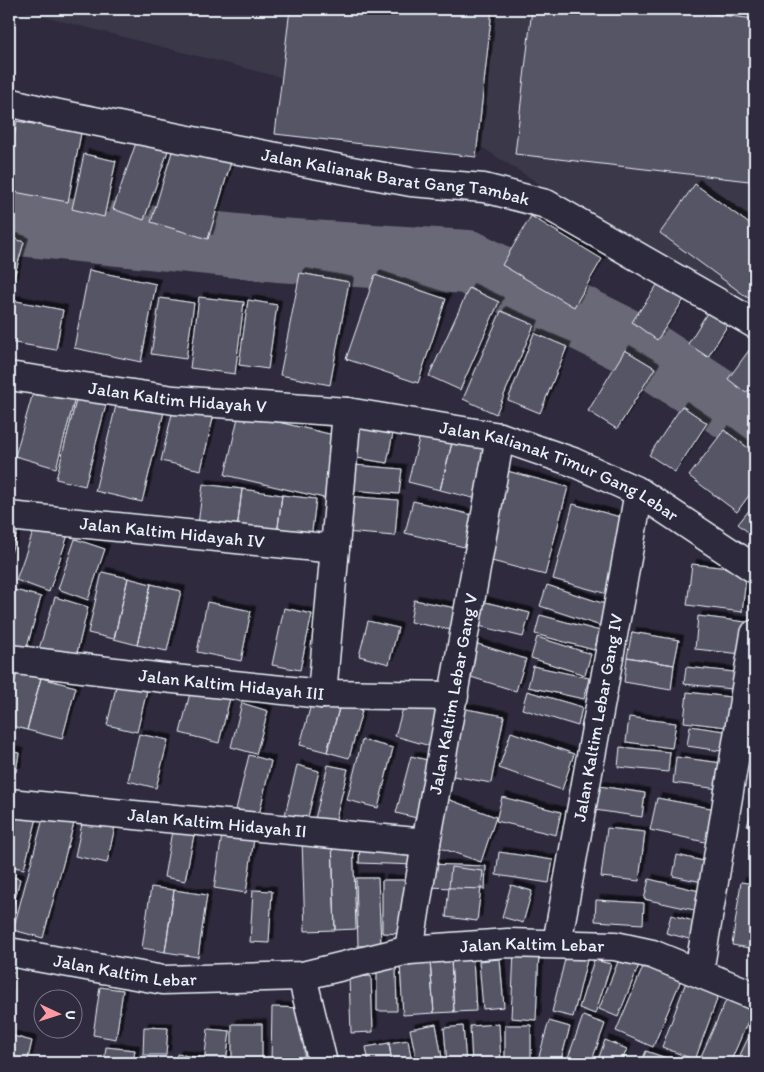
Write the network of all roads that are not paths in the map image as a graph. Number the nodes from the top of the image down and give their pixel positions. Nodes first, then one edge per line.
1 (9, 102) edge
2 (755, 324) edge
3 (9, 376) edge
4 (347, 412) junction
5 (500, 437) junction
6 (639, 492) junction
7 (9, 516) edge
8 (335, 549) junction
9 (755, 569) edge
10 (755, 634) edge
11 (9, 659) edge
12 (322, 694) junction
13 (454, 696) junction
14 (9, 803) edge
15 (426, 843) junction
16 (557, 944) junction
17 (409, 950) junction
18 (9, 952) edge
19 (699, 972) junction
20 (302, 976) junction
21 (755, 996) edge
22 (322, 1063) edge

1 - 2 street, Jalan Kalianak Barat Gang Tambak
3 - 4 street, Jalan Kaltim Hidayah V
4 - 5 street, Jalan Kalianak Timur Gang Lebar
4 - 8 street
5 - 6 street, Jalan Kalianak Timur Gang Lebar
5 - 13 street, Jalan Kaltim Lebar Gang V
6 - 9 street, Jalan Kalianak Timur Gang Lebar
6 - 16 street, Jalan Kaltim Lebar Gang IV
7 - 8 street, Jalan Kaltim Hidayah IV
8 - 12 street
10 - 19 street
11 - 12 street, Jalan Kaltim Hidayah III
12 - 13 street, Jalan Kaltim Hidayah III
13 - 15 street, Jalan Kaltim Lebar Gang V
14 - 15 street, Jalan Kaltim Hidayah II
15 - 17 street, Jalan Kaltim Lebar Gang V
16 - 17 street, Jalan Kaltim Lebar
16 - 19 street, Jalan Kaltim Lebar
17 - 20 street, Jalan Kaltim Lebar
18 - 20 street, Jalan Kaltim Lebar
19 - 21 street, Jalan Kaltim Lebar
20 - 22 street

